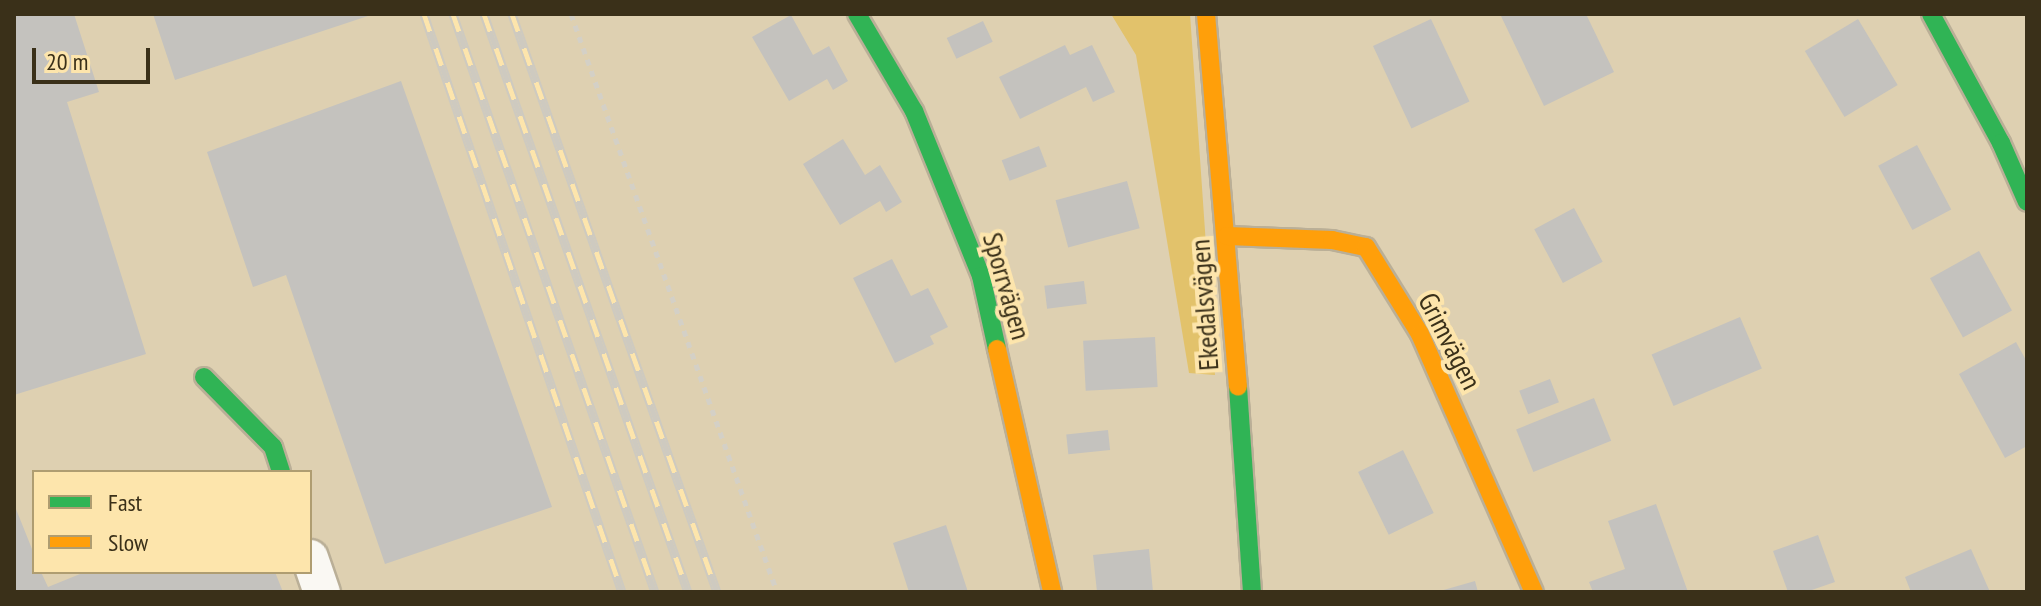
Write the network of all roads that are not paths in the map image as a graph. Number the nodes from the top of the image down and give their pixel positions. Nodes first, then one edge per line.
1 (857, 14) edge
2 (1206, 14) edge
3 (1931, 14) edge
4 (2027, 202) edge
5 (1227, 236) junction
6 (204, 377) dead end
7 (280, 470) edge
8 (312, 564) edge
9 (322, 592) edge
10 (1052, 592) edge
11 (1252, 592) edge
12 (1534, 592) edge

1 - 10 street, Sporrvägen
2 - 5 street, Ekedalsvägen
3 - 4 street
5 - 11 street, Ekedalsvägen
5 - 12 street, Grimvägen
6 - 7 street
8 - 9 street

